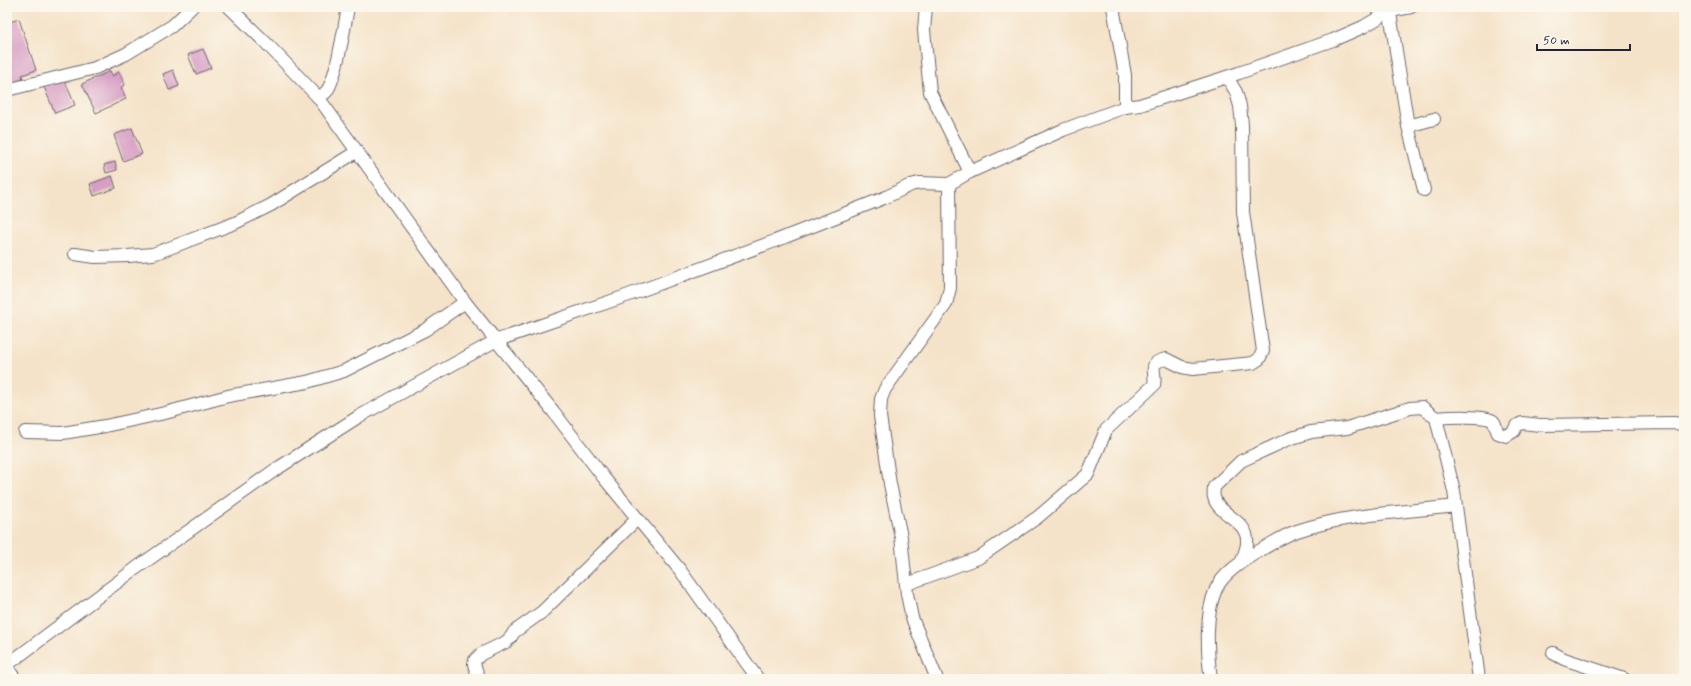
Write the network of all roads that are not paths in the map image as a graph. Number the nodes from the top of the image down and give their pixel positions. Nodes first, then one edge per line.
1 (192, 7) edge
2 (229, 7) edge
3 (348, 7) edge
4 (926, 7) edge
5 (1113, 7) edge
6 (1411, 7) edge
7 (1389, 9) edge
8 (1227, 77) junction
9 (7, 90) edge
10 (318, 97) junction
11 (1125, 107) junction
12 (1434, 119) dead end
13 (1408, 126) junction
14 (356, 152) junction
15 (970, 172) junction
16 (949, 184) junction
17 (1424, 190) dead end
18 (75, 254) dead end
19 (465, 302) junction
20 (496, 341) junction
21 (1436, 418) junction
22 (1684, 424) edge
23 (25, 432) dead end
24 (1456, 506) junction
25 (638, 519) junction
26 (1242, 561) junction
27 (907, 584) junction
28 (1553, 653) dead end
29 (7, 666) edge
30 (15, 679) edge
31 (479, 679) edge
32 (758, 679) edge
33 (937, 679) edge
34 (1211, 679) edge
35 (1479, 679) edge
36 (1624, 679) edge

1 - 9 street
2 - 10 street
3 - 10 street
4 - 15 street
5 - 11 street
6 - 7 street
7 - 8 street
7 - 13 street
8 - 11 street
8 - 27 street
10 - 14 street
11 - 15 street
12 - 13 street
13 - 17 street
14 - 18 street
14 - 19 street
15 - 16 street
16 - 20 street
16 - 27 street
19 - 20 street
19 - 23 street
20 - 25 street
20 - 29 street
21 - 22 street
21 - 24 street
21 - 26 street
24 - 26 street
24 - 35 street
25 - 31 street
25 - 32 street
26 - 34 street
27 - 33 street
28 - 36 street
29 - 30 street

